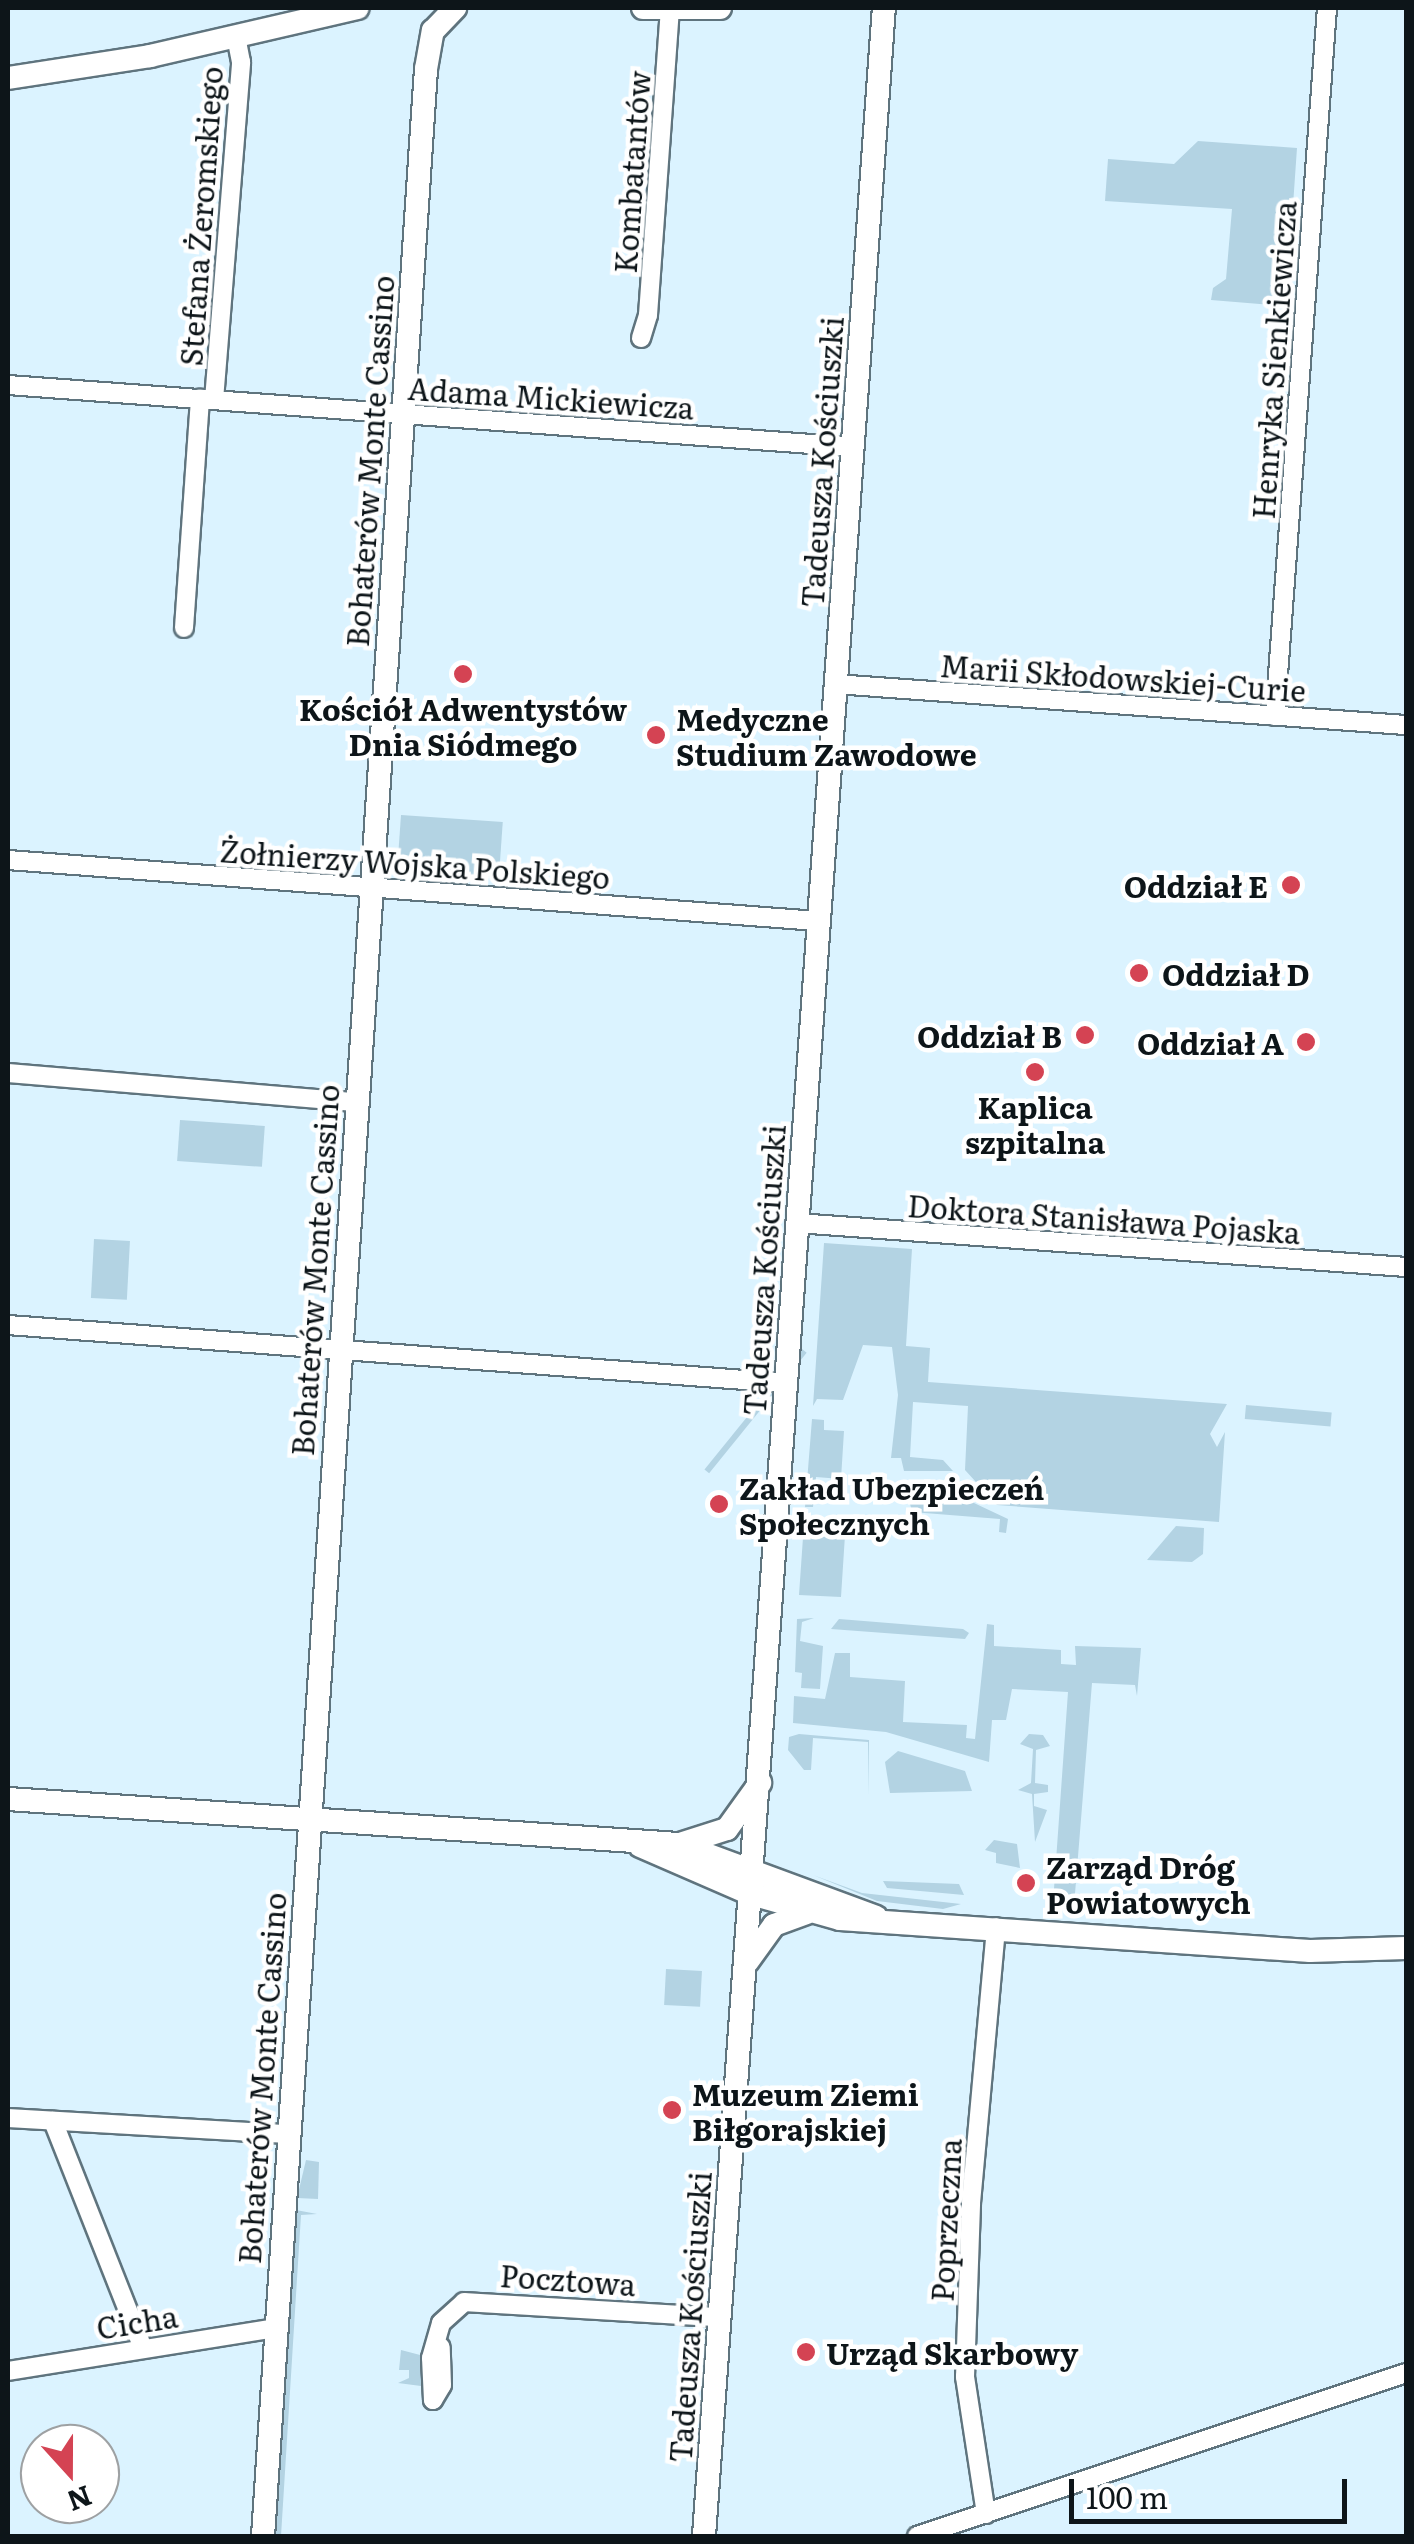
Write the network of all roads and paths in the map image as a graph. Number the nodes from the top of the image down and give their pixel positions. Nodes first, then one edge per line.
1 (352, 8) edge
2 (643, 8) edge
3 (670, 8) edge
4 (720, 8) edge
5 (884, 8) edge
6 (1326, 8) edge
7 (448, 9) edge
8 (236, 37) junction
9 (8, 78) edge
10 (641, 338) dead end
11 (8, 384) edge
12 (207, 399) junction
13 (403, 414) junction
14 (852, 447) junction
15 (184, 628) dead end
16 (835, 684) junction
17 (1275, 716) junction
18 (1406, 725) edge
19 (8, 860) edge
20 (370, 886) junction
21 (818, 920) junction
22 (8, 1073) edge
23 (355, 1102) junction
24 (796, 1224) junction
25 (1406, 1267) edge
26 (8, 1324) edge
27 (339, 1351) junction
28 (785, 1383) junction
29 (761, 1782) junction
30 (8, 1799) edge
31 (308, 1820) junction
32 (679, 1844) junction
33 (640, 1846) junction
34 (754, 1870) junction
35 (752, 1894) junction
36 (807, 1913) junction
37 (876, 1917) junction
38 (996, 1927) junction
39 (1406, 1948) edge
40 (744, 1968) junction
41 (8, 2118) edge
42 (53, 2121) junction
43 (288, 2134) junction
44 (720, 2317) junction
45 (276, 2328) junction
46 (438, 2342) dead end
47 (143, 2348) junction
48 (8, 2371) edge
49 (1406, 2373) edge
50 (986, 2514) junction
51 (262, 2536) edge
52 (704, 2536) edge
53 (918, 2536) edge

1 - 8 street
2 - 3 street
3 - 4 street
3 - 10 street, Kombatantów
5 - 14 street, Tadeusza Kościuszki
6 - 17 street, Henryka Sienkiewicza
7 - 13 street, Bohaterów Monte Cassino
8 - 9 street
8 - 12 street, Stefana Żeromskiego
11 - 12 street, Adama Mickiewicza
12 - 13 street, Adama Mickiewicza
12 - 15 street, Stefana Żeromskiego
13 - 14 street, Adama Mickiewicza
13 - 20 street, Bohaterów Monte Cassino
14 - 16 street, Tadeusza Kościuszki
16 - 17 street, Marii Skłodowskiej-Curie
16 - 21 street, Tadeusza Kościuszki
17 - 18 street, Marii Skłodowskiej-Curie
19 - 20 street, Żołnierzy Wojska Polskiego
20 - 21 street, Żołnierzy Wojska Polskiego
20 - 23 street, Bohaterów Monte Cassino
21 - 24 street, Tadeusza Kościuszki
22 - 23 street
23 - 27 street, Bohaterów Monte Cassino
24 - 25 street, Doktora Stanisława Pojaska
24 - 28 street, Tadeusza Kościuszki
26 - 27 street
27 - 28 street
27 - 31 street, Bohaterów Monte Cassino
28 - 29 street, Tadeusza Kościuszki
29 - 32 street
29 - 34 street, Tadeusza Kościuszki
30 - 31 street
31 - 33 street
31 - 43 street, Bohaterów Monte Cassino
32 - 33 street
32 - 34 street
33 - 35 street
34 - 35 street, Tadeusza Kościuszki
34 - 37 street
35 - 36 street
35 - 40 street, Tadeusza Kościuszki
36 - 37 street
36 - 40 street
37 - 38 street
38 - 39 street
38 - 50 street, Poprzeczna
40 - 44 street, Tadeusza Kościuszki
41 - 42 street
42 - 43 street
42 - 47 street
43 - 45 street, Bohaterów Monte Cassino
44 - 46 street, Pocztowa
44 - 52 street, Tadeusza Kościuszki
45 - 47 street, Cicha
45 - 51 street, Bohaterów Monte Cassino
47 - 48 street, Cicha
49 - 50 street
50 - 53 street

